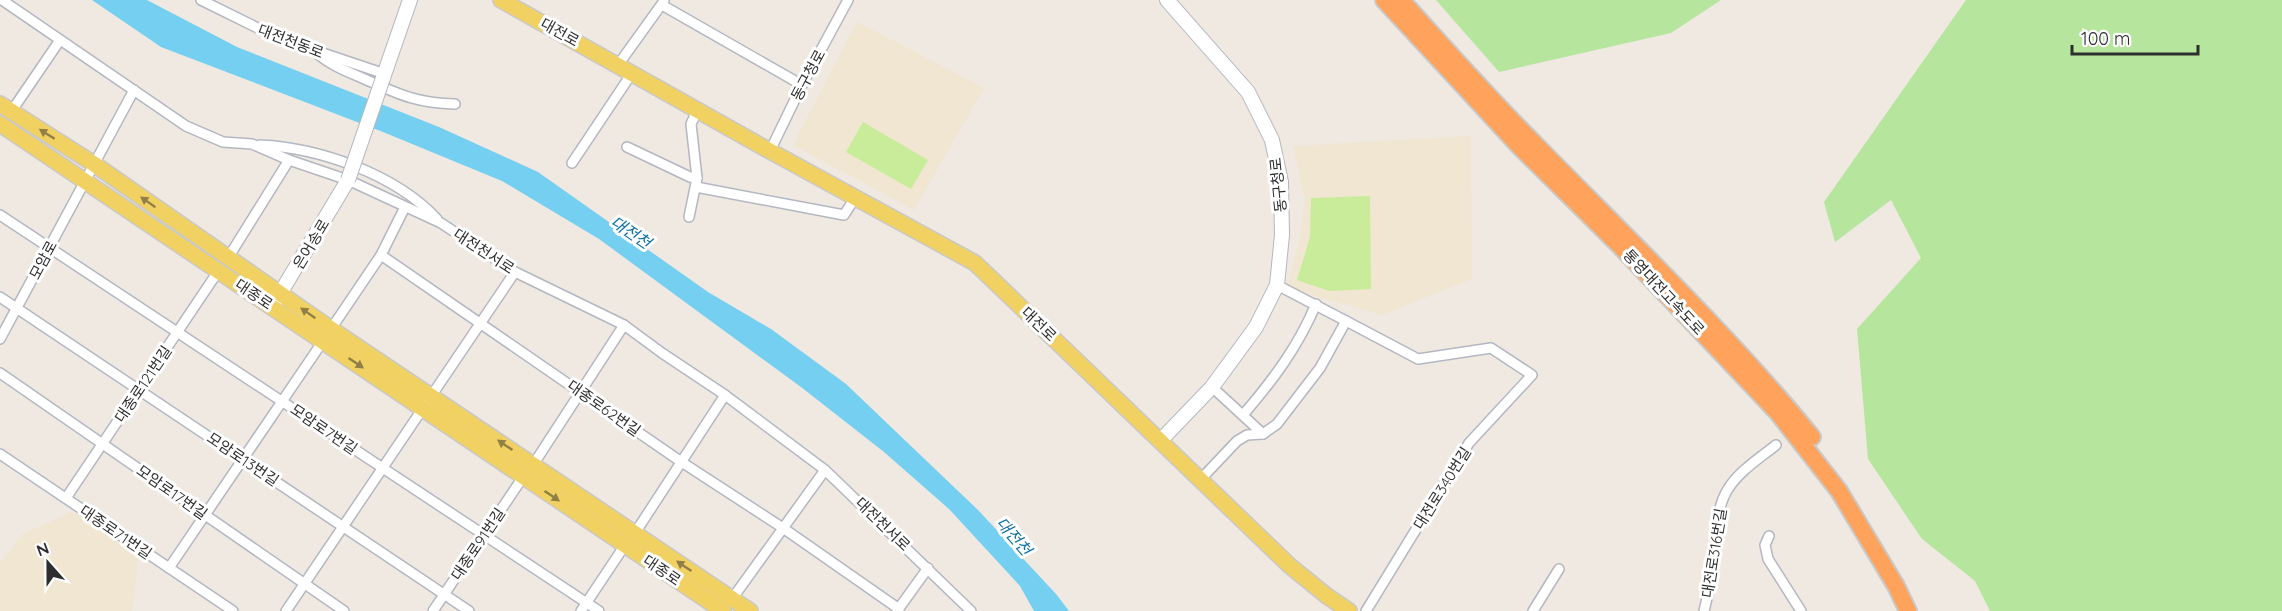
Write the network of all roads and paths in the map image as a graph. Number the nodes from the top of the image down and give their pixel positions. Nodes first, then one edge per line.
1 (2, 0) edge
2 (201, 0) edge
3 (410, 0) edge
4 (501, 0) edge
5 (848, 0) edge
6 (1167, 0) edge
7 (1384, 0) edge
8 (1401, 0) edge
9 (664, 2) edge
10 (60, 40) junction
11 (315, 52) junction
12 (625, 69) junction
13 (384, 76) junction
14 (802, 85) junction
15 (134, 90) junction
16 (455, 104) dead end
17 (6, 108) edge
18 (697, 111) junction
19 (0, 124) edge
20 (252, 144) junction
21 (627, 147) dead end
22 (770, 151) junction
23 (289, 160) junction
24 (572, 163) dead end
25 (94, 164) junction
26 (348, 180) junction
27 (86, 181) junction
28 (696, 182) junction
29 (855, 198) junction
30 (405, 207) junction
31 (0, 214) edge
32 (689, 217) dead end
33 (441, 223) junction
34 (50, 246) junction
35 (381, 255) junction
36 (223, 264) junction
37 (515, 272) junction
38 (1276, 285) junction
39 (0, 297) edge
40 (277, 300) junction
41 (1316, 304) junction
42 (17, 308) junction
43 (1346, 321) junction
44 (479, 323) junction
45 (624, 324) junction
46 (178, 332) junction
47 (327, 335) junction
48 (0, 339) edge
49 (0, 373) edge
50 (1212, 387) junction
51 (139, 390) junction
52 (581, 392) junction
53 (725, 395) junction
54 (283, 401) junction
55 (427, 402) junction
56 (1782, 410) junction
57 (1243, 415) junction
58 (1263, 434) junction
59 (1161, 440) junction
60 (1807, 440) junction
61 (103, 444) junction
62 (1776, 445) dead end
63 (0, 454) edge
64 (243, 459) junction
65 (680, 461) junction
66 (533, 465) junction
67 (383, 468) junction
68 (825, 470) junction
69 (523, 477) junction
70 (1202, 479) junction
71 (66, 498) junction
72 (205, 515) junction
73 (343, 527) junction
74 (783, 528) junction
75 (485, 535) junction
76 (1769, 536) dead end
77 (630, 539) junction
78 (169, 568) junction
79 (928, 568) junction
80 (1559, 569) dead end
81 (305, 584) junction
82 (444, 595) junction
83 (728, 605) edge
84 (584, 607) edge
85 (898, 610) edge
86 (233, 611) edge
87 (286, 611) edge
88 (344, 611) edge
89 (434, 611) edge
90 (469, 611) edge
91 (599, 611) edge
92 (750, 611) edge
93 (971, 611) edge
94 (1349, 611) edge
95 (1366, 611) edge
96 (1533, 611) edge
97 (1704, 611) edge
98 (1801, 611) edge
99 (1908, 611) edge
100 (1920, 611) edge

1 - 10 street, 대전천서로
2 - 11 street, 대전천동로
3 - 13 main road
4 - 12 main road, 대전로
5 - 14 street, 동구청로
6 - 38 main road, 동구청로
7 - 56 highway, 통영대전고속도로
8 - 56 highway, 통영대전고속도로
9 - 12 street
9 - 14 street
10 - 15 street, 대전천서로
10 - 17 street, 대종로
11 - 13 street, 대전천동로
11 - 16 street
12 - 18 main road, 대전로
12 - 24 street
13 - 26 main road, 은어송로, bridge
14 - 22 street, 동구청로
15 - 20 street, 대전천서로
15 - 25 street
25 -> 17 main road, 대종로
18 - 22 main road, 대전로
18 - 28 street
19 - 27 main road, 대종로
20 - 23 street, 대전천서로
20 - 33 street
21 - 28 street
22 - 29 main road, 대전로
23 - 26 street, 대전천서로
23 - 36 street, 대종로
25 - 27 street
36 -> 25 main road, 대종로
26 - 30 street, 대전천서로
26 - 40 main road, 은어송로
27 - 34 street, 모암로
27 - 36 main road, 대종로
28 - 29 street
28 - 32 street
29 - 59 main road, 대전로
30 - 33 street, 대전천서로
30 - 35 street
31 - 34 street, 모암로7번길
33 - 37 street, 대전천서로
34 - 42 street, 모암로
34 - 46 street, 모암로7번길
35 - 44 street, 대종로62번길
35 - 47 street
36 - 40 main road, 대종로
36 - 46 street, 대종로121번길
37 - 44 street
37 - 45 street, 대전천서로
38 - 41 street
38 - 50 main road, 동구청로
39 - 42 street, 모암로13번길
40 - 47 main road, 대종로
41 - 43 street
41 - 57 street
42 - 48 street, 모암로
42 - 51 street, 모암로13번길
43 - 58 street
43 - 95 street, 대전로340번길
44 - 52 street, 대종로62번길
44 - 55 street
45 - 52 street
45 - 53 street, 대전천서로
46 - 51 street, 대종로121번길
46 - 54 street, 모암로7번길
47 - 54 street
47 - 55 main road, 대종로
49 - 61 street, 모암로17번길
50 - 57 street
50 - 59 main road, 동구청로
51 - 61 street, 대종로121번길
51 - 64 street, 모암로13번길
52 - 65 street, 대종로62번길
52 - 66 street
53 - 65 street
53 - 68 street, 대전천서로
54 - 64 street
54 - 67 street, 모암로7번길
66 -> 55 main road, 대종로
55 - 67 street
55 - 69 main road, 대종로
56 - 60 highway, 통영대전고속도로
57 - 58 street
58 - 70 street
59 - 70 main road, 대전로
60 - 99 highway, 통영대전고속도로
60 - 100 highway, 통영대전고속도로
61 - 71 street, 대종로121번길
61 - 72 street, 모암로17번길
62 - 97 street, 대전로316번길
63 - 71 street, 대종로71번길
64 - 72 street
64 - 73 street, 모암로13번길
65 - 74 street, 대종로62번길
65 - 77 street
66 - 77 main road, 대종로
67 - 73 street
67 - 75 street, 모암로7번길
68 - 74 street
68 - 79 street, 대전천서로
69 - 75 street, 대종로91번길
69 -> 77 main road, 대종로
70 - 94 main road, 대전로
71 - 78 street, 대종로71번길
72 - 78 street
72 - 81 street, 모암로17번길
73 - 81 street
73 - 82 street, 모암로13번길
74 - 83 street
74 - 85 street, 대종로62번길
75 - 82 street, 대종로91번길
75 - 84 street, 모암로7번길
76 - 98 street
77 - 83 main road, 대종로
77 - 84 street
78 - 86 street, 대종로71번길
79 - 85 street
79 - 93 street, 대전천서로
80 - 96 street
81 - 87 street
81 - 88 street, 모암로17번길
82 - 89 street, 대종로91번길
82 - 90 street, 모암로13번길
83 - 92 main road, 대종로
84 - 91 street, 모암로7번길

